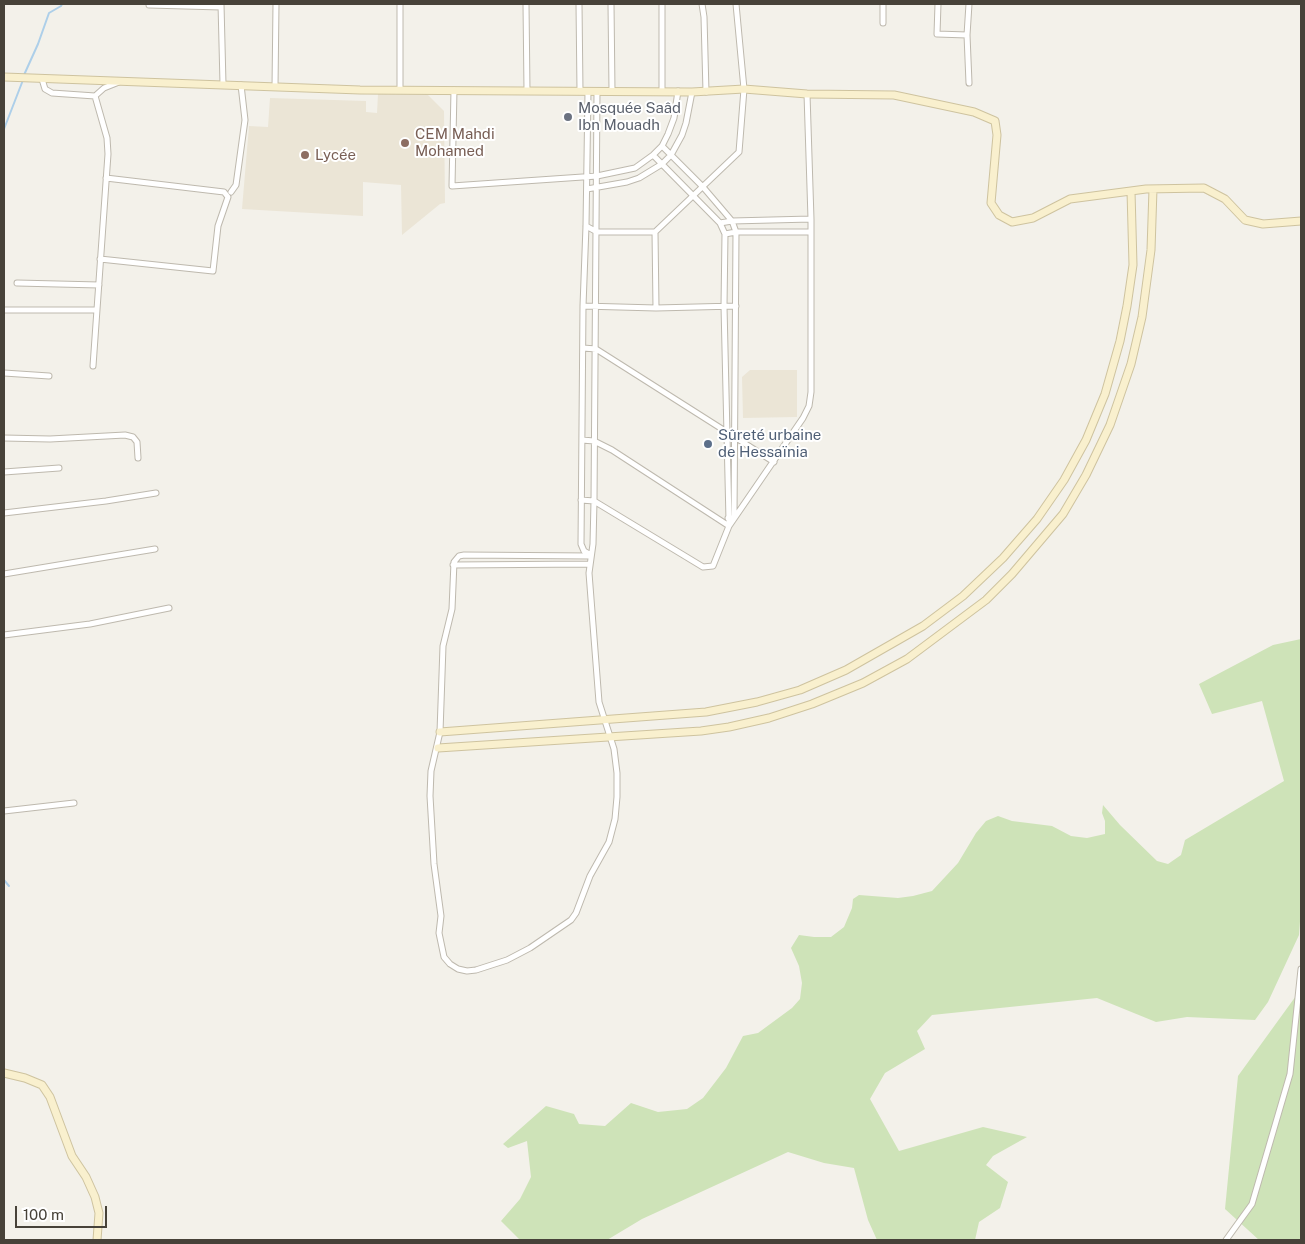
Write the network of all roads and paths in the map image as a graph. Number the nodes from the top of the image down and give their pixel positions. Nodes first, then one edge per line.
1 (276, 4) edge
2 (400, 4) edge
3 (526, 4) edge
4 (579, 4) edge
5 (611, 4) edge
6 (662, 4) edge
7 (702, 4) edge
8 (736, 4) edge
9 (883, 4) edge
10 (938, 4) edge
11 (969, 4) edge
12 (149, 5) edge
13 (221, 5) edge
14 (883, 23) dead end
15 (967, 36) junction
16 (4, 77) edge
17 (42, 79) junction
18 (122, 81) junction
19 (969, 83) dead end
20 (223, 84) junction
21 (241, 86) junction
22 (275, 87) junction
23 (744, 89) junction
24 (400, 90) junction
25 (454, 90) junction
26 (527, 91) junction
27 (584, 91) junction
28 (598, 91) junction
29 (612, 91) junction
30 (662, 91) junction
31 (678, 92) junction
32 (692, 92) junction
33 (706, 92) junction
34 (808, 94) junction
35 (95, 96) junction
36 (662, 146) junction
37 (653, 155) junction
38 (671, 155) junction
39 (662, 164) junction
40 (597, 176) junction
41 (587, 177) junction
42 (106, 178) junction
43 (703, 187) junction
44 (597, 188) junction
45 (587, 189) junction
46 (1153, 189) junction
47 (1132, 191) junction
48 (231, 192) dead end
49 (694, 196) junction
50 (811, 219) junction
51 (732, 221) junction
52 (1301, 221) edge
53 (720, 224) junction
54 (586, 226) junction
55 (597, 232) junction
56 (655, 232) junction
57 (736, 232) junction
58 (811, 232) junction
59 (724, 234) junction
60 (100, 259) junction
61 (17, 282) dead end
62 (98, 285) junction
63 (583, 306) junction
64 (724, 306) junction
65 (736, 306) junction
66 (596, 307) junction
67 (656, 308) junction
68 (4, 310) edge
69 (97, 310) junction
70 (583, 348) junction
71 (596, 349) junction
72 (93, 366) dead end
73 (4, 373) edge
74 (49, 376) dead end
75 (726, 431) junction
76 (735, 436) junction
77 (4, 438) edge
78 (582, 440) junction
79 (594, 441) junction
80 (138, 458) dead end
81 (774, 462) junction
82 (59, 468) dead end
83 (4, 472) edge
84 (156, 492) dead end
85 (581, 500) junction
86 (594, 501) junction
87 (4, 513) edge
88 (731, 518) junction
89 (729, 526) junction
90 (155, 549) dead end
91 (590, 555) junction
92 (529, 556) junction
93 (528, 564) junction
94 (589, 564) junction
95 (453, 565) junction
96 (4, 574) edge
97 (168, 608) dead end
98 (4, 635) edge
99 (603, 720) junction
100 (440, 732) junction
101 (610, 737) junction
102 (438, 748) junction
103 (74, 803) dead end
104 (4, 811) edge
105 (1301, 969) edge
106 (4, 1073) edge
107 (98, 1240) edge
108 (1226, 1240) edge

1 - 22 street
2 - 24 street
3 - 26 street
4 - 27 street
5 - 29 street
6 - 30 street
7 - 33 street
8 - 23 street
9 - 14 street
10 - 15 street
11 - 15 street
12 - 13 street
13 - 20 street
15 - 19 street
16 - 17 street
17 - 18 street
17 - 35 street
18 - 20 street
18 - 35 street
20 - 21 street
21 - 22 street
21 - 48 street
22 - 24 street
23 - 33 street
23 - 34 street
23 - 43 street
24 - 25 street
25 - 26 street
25 - 41 street
26 - 27 street
27 - 28 street
27 - 41 street
28 - 29 street
28 - 40 street
29 - 30 street
30 - 31 street
31 - 32 street
31 - 36 street
32 - 33 street
32 - 38 street
34 - 47 street
34 - 50 street
35 - 42 street
36 - 37 street
36 - 38 street
37 - 39 street
37 - 40 street
38 - 39 street
38 - 43 street
39 - 44 street
39 - 49 street
40 - 41 street
40 - 44 street
41 - 45 street
42 - 60 street
42 - 60 street
43 - 49 street
43 - 51 street
44 - 45 street
44 - 55 street
45 - 54 street
46 - 47 street
46 - 52 street
46 - 101 street
47 - 99 street
49 - 53 street
49 - 56 street
50 - 51 street
50 - 58 street
51 - 53 street
51 - 57 street
53 - 59 street
54 - 55 street
54 - 63 street
55 - 56 street
55 - 66 street
56 - 67 street
57 - 58 street
57 - 59 street
57 - 65 street
58 - 81 street
59 - 64 street
60 - 62 street
61 - 62 street
62 - 69 street
63 - 66 street
63 - 70 street
64 - 65 street
64 - 67 street
64 - 75 street
65 - 76 street
66 - 67 street
66 - 71 street
68 - 69 street
69 - 72 street
70 - 71 street
70 - 78 street
71 - 75 street
71 - 79 street
73 - 74 street
75 - 76 street
75 - 88 street
76 - 81 street
76 - 88 street
77 - 80 street
78 - 79 street
78 - 85 street
79 - 86 street
79 - 89 street
81 - 88 street
82 - 83 street
84 - 87 street
85 - 86 street
85 - 91 street
86 - 89 street
86 - 91 street
88 - 89 street
90 - 96 street
91 - 92 street
91 - 94 street
92 - 93 street
92 - 95 street
93 - 94 street
93 - 95 street
94 - 99 street
95 - 100 street
97 - 98 street
99 - 100 street
99 - 101 street
100 - 102 street
101 - 102 street
101 - 102 street
103 - 104 street
105 - 108 street
106 - 107 street

